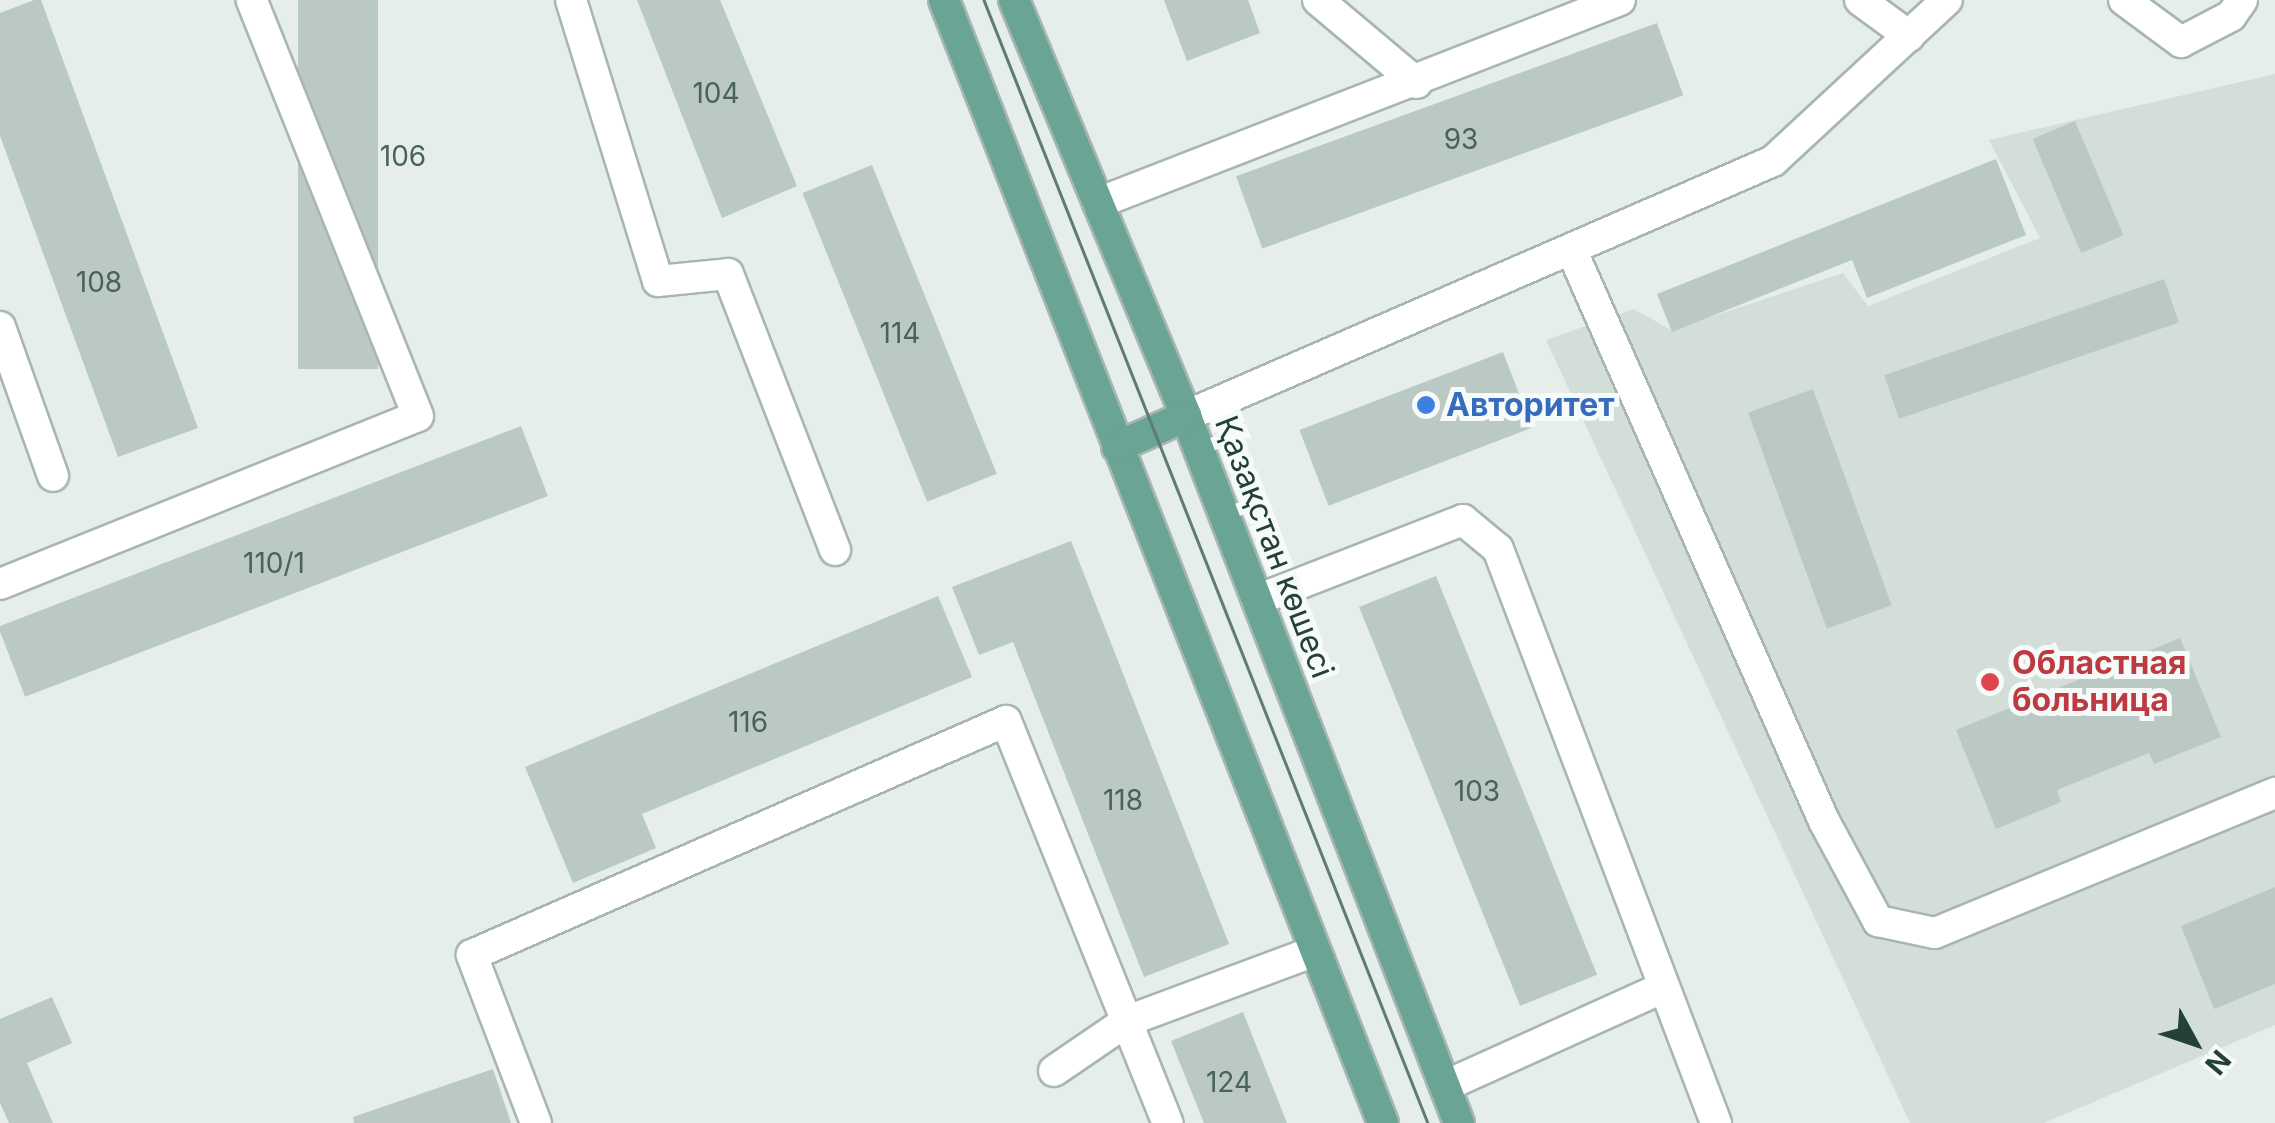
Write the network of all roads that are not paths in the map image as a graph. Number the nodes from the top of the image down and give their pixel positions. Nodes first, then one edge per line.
1 (252, 0) edge
2 (571, 0) edge
3 (944, 0) edge
4 (1014, 0) edge
5 (1318, 0) edge
6 (1620, 0) edge
7 (1860, 0) edge
8 (1948, 0) edge
9 (2124, 0) edge
10 (2242, 0) edge
11 (1909, 36) junction
12 (1416, 83) junction
13 (1098, 203) junction
14 (1571, 250) junction
15 (0, 327) edge
16 (1186, 416) junction
17 (1117, 447) junction
18 (52, 476) dead end
19 (835, 550) dead end
20 (0, 584) edge
21 (1257, 600) junction
22 (2275, 793) edge
23 (1313, 952) junction
24 (1664, 988) junction
25 (1127, 1021) junction
26 (1054, 1071) dead end
27 (1445, 1086) junction
28 (536, 1123) edge
29 (1168, 1123) edge
30 (1383, 1123) edge
31 (1459, 1123) edge
32 (1716, 1123) edge

1 - 20 street
2 - 19 street
3 - 17 main road
4 - 13 main road, Қазақстан көшесі
5 - 12 street
6 - 12 street
7 - 11 street
8 - 11 street
9 - 10 street
11 - 14 street
12 - 13 street
13 - 16 main road, Қазақстан көшесі
14 - 16 street
14 - 22 street
15 - 18 street
16 - 17 main road
16 - 21 main road, Қазақстан көшесі
17 - 23 main road
21 - 24 street
21 - 27 main road, Қазақстан көшесі
23 - 25 street
23 - 30 main road
24 - 27 street
24 - 32 street
25 - 26 street
25 - 28 street
25 - 29 street
27 - 31 main road, Қазақстан көшесі

